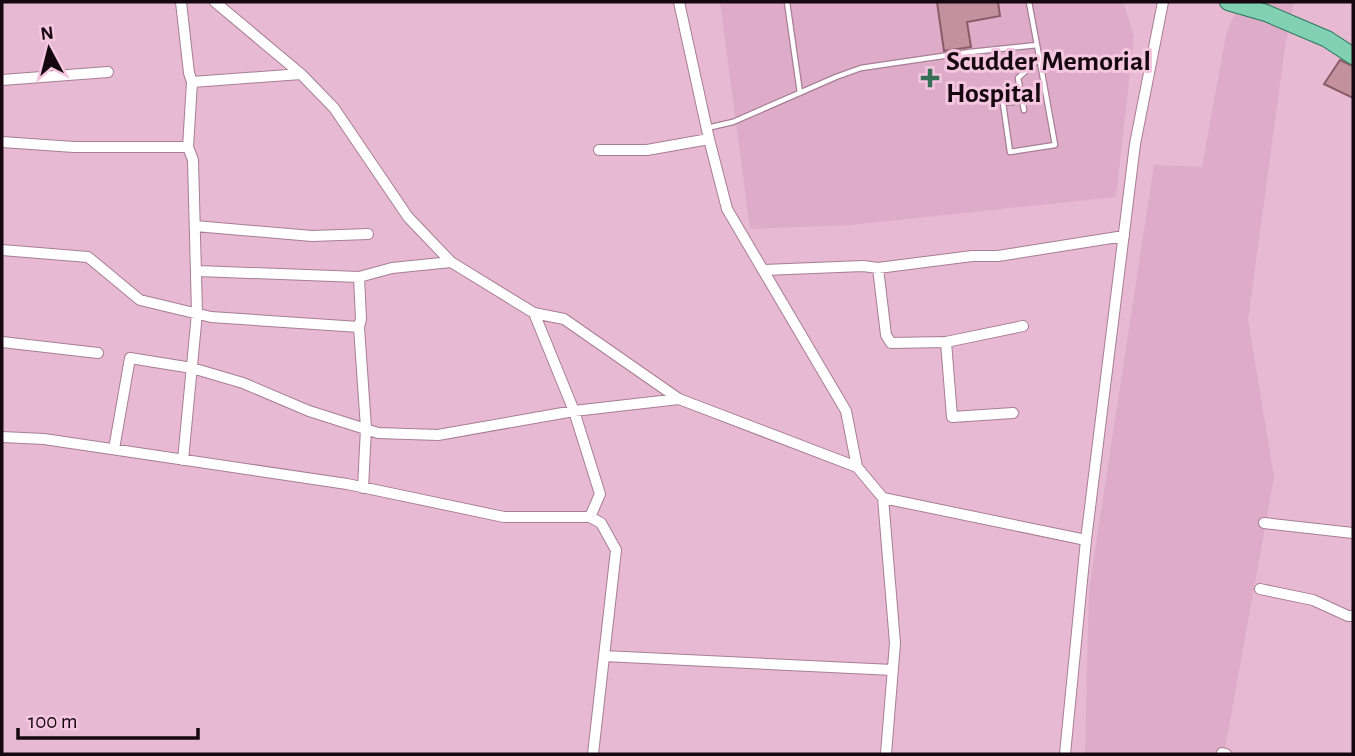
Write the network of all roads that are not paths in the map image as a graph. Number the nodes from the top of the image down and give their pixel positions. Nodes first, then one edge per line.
1 (181, 2) edge
2 (215, 2) edge
3 (679, 2) edge
4 (787, 2) edge
5 (1029, 2) edge
6 (1163, 2) edge
7 (1228, 2) edge
8 (1037, 46) junction
9 (1353, 56) edge
10 (1040, 58) junction
11 (108, 72) dead end
12 (301, 74) junction
13 (2, 80) edge
14 (192, 82) junction
15 (800, 93) junction
16 (1022, 101) junction
17 (1024, 110) dead end
18 (708, 134) junction
19 (2, 142) edge
20 (188, 147) junction
21 (599, 150) dead end
22 (195, 226) junction
23 (368, 234) dead end
24 (1124, 236) junction
25 (2, 250) edge
26 (451, 262) junction
27 (878, 268) junction
28 (764, 270) junction
29 (197, 271) junction
30 (359, 277) junction
31 (197, 313) junction
32 (534, 313) junction
33 (1023, 326) dead end
34 (359, 327) junction
35 (2, 342) edge
36 (946, 342) junction
37 (98, 353) dead end
38 (192, 368) junction
39 (678, 399) junction
40 (574, 411) junction
41 (1013, 413) dead end
42 (366, 428) junction
43 (2, 437) edge
44 (114, 449) junction
45 (183, 460) junction
46 (857, 467) junction
47 (363, 488) junction
48 (883, 498) junction
49 (590, 517) junction
50 (1264, 523) dead end
51 (1353, 533) edge
52 (1086, 540) junction
53 (1260, 589) dead end
54 (1353, 616) edge
55 (604, 656) junction
56 (893, 670) junction
57 (593, 754) edge
58 (886, 754) edge
59 (1066, 754) edge

1 - 14 street
2 - 12 street
3 - 18 street
4 - 15 lane
5 - 8 lane
6 - 24 street
7 - 9 main road
8 - 10 lane
8 - 15 lane
10 - 16 lane
10 - 16 lane
11 - 13 street
12 - 14 street
12 - 26 street
14 - 20 street
15 - 18 lane
16 - 17 lane
18 - 21 street
18 - 28 street
19 - 20 street
20 - 22 street
22 - 23 street
22 - 29 street
24 - 27 street
24 - 52 street
25 - 31 street
26 - 30 street
26 - 32 street
27 - 28 street
27 - 36 street
28 - 46 street
29 - 30 street
29 - 31 street
30 - 34 street
31 - 34 street
31 - 38 street
32 - 39 street
32 - 40 street
33 - 36 street
34 - 42 street
35 - 37 street
36 - 41 street
38 - 42 street
38 - 44 street
38 - 45 street
39 - 40 street
39 - 46 street
40 - 42 street
40 - 49 street
42 - 47 street
43 - 44 street
44 - 45 street
45 - 47 street
46 - 48 street
47 - 49 street
48 - 52 street
48 - 56 street
49 - 55 street
50 - 51 street
52 - 59 street
53 - 54 street
55 - 56 street
55 - 57 street
56 - 58 street

